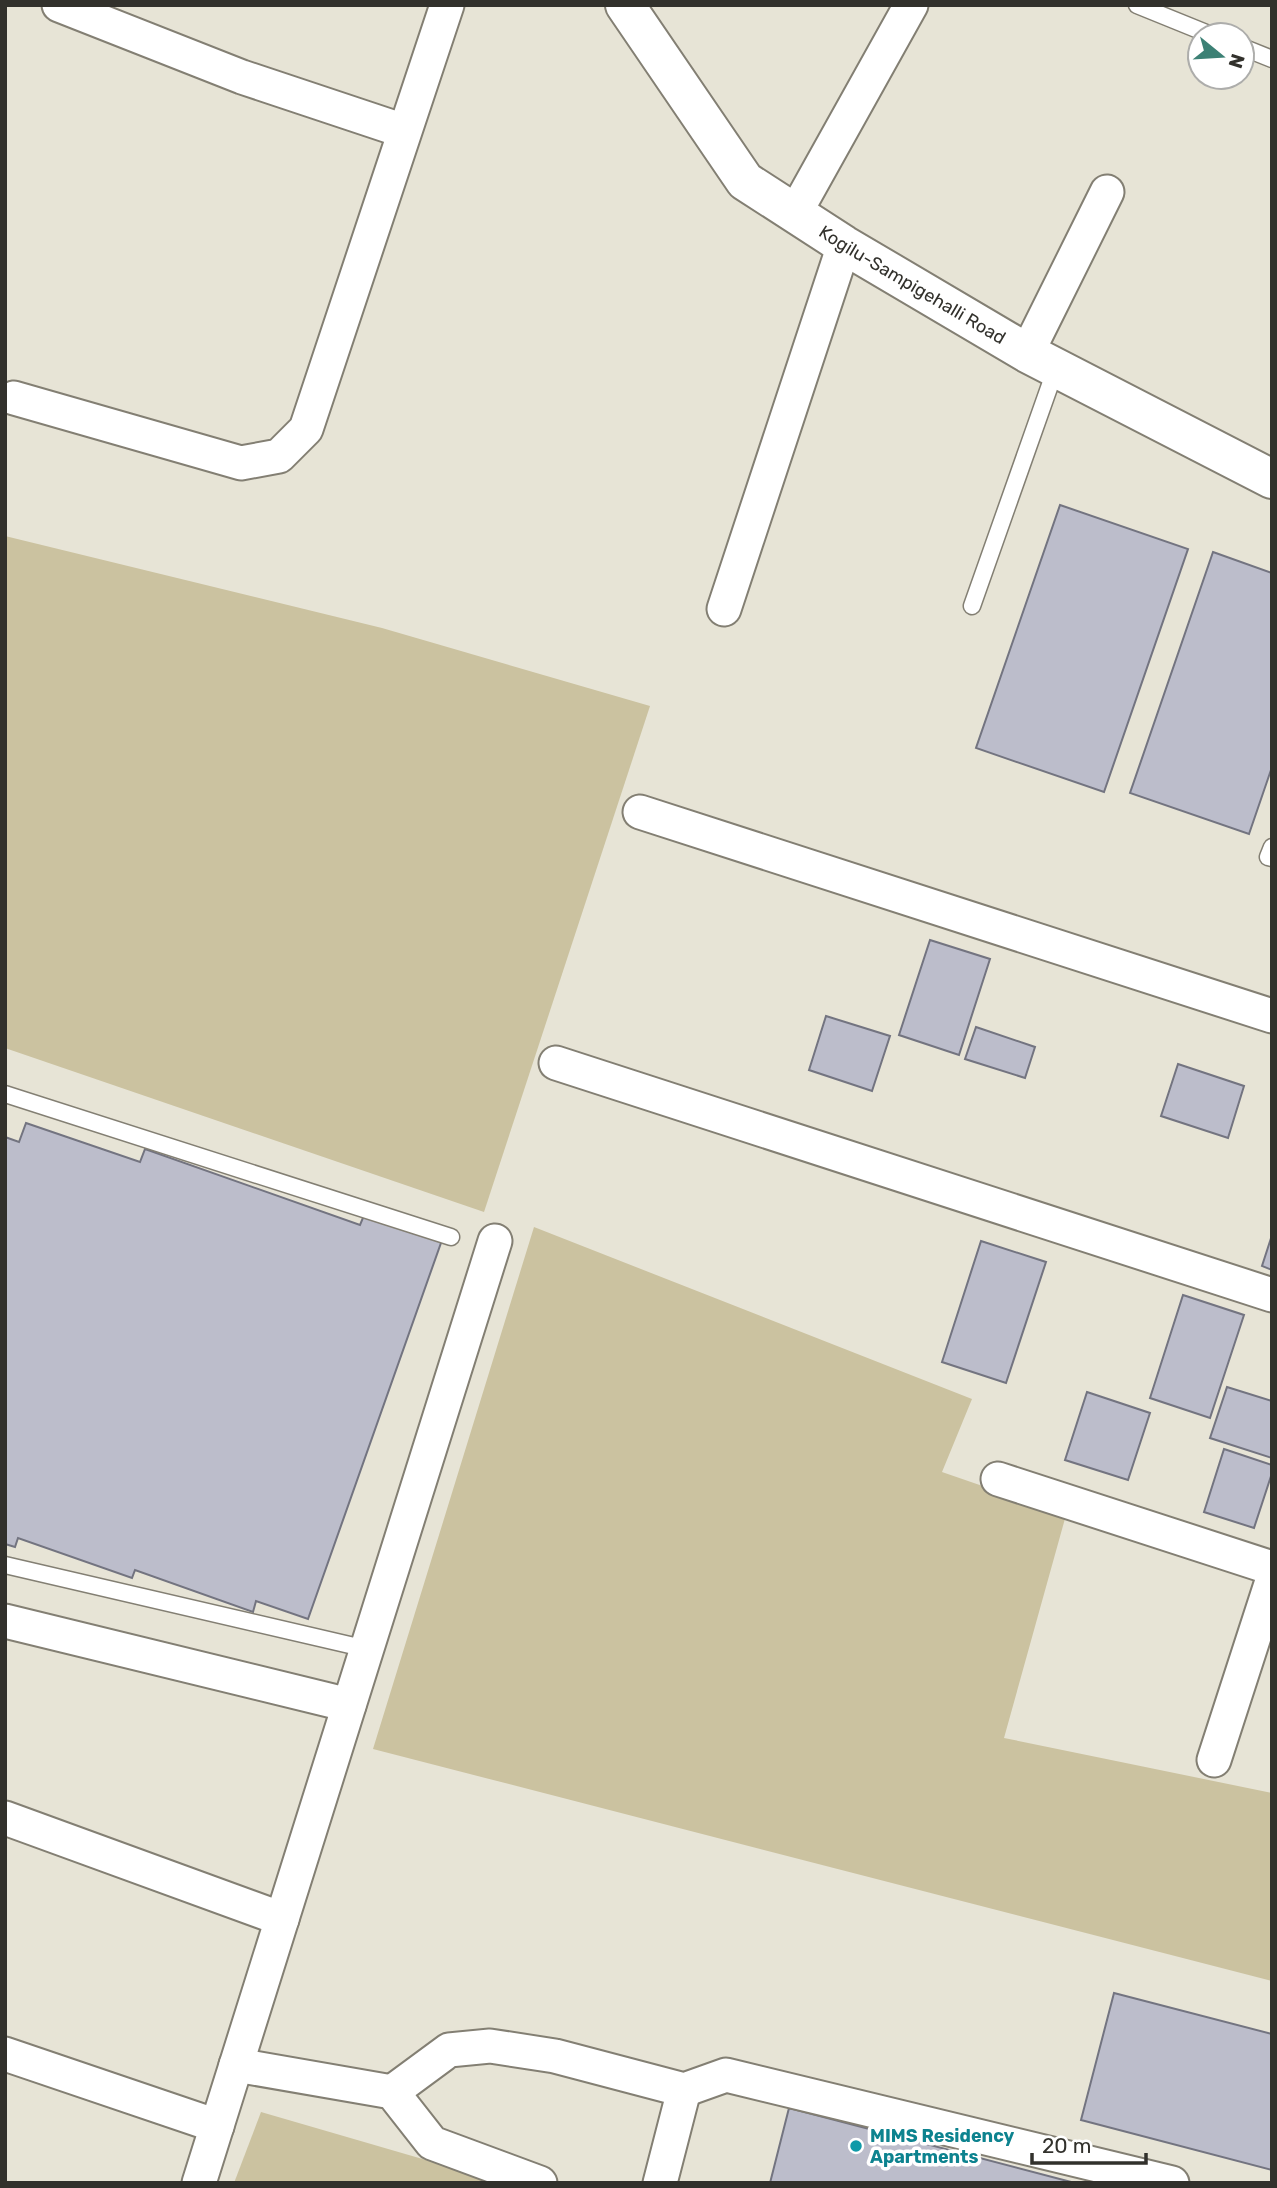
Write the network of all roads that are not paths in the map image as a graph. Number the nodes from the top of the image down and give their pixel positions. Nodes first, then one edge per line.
1 (59, 5) edge
2 (447, 5) edge
3 (625, 5) edge
4 (911, 5) edge
5 (1137, 5) edge
6 (1186, 25) edge
7 (404, 131) junction
8 (1107, 192) dead end
9 (795, 213) junction
10 (844, 246) junction
11 (1042, 360) junction
12 (14, 398) dead end
13 (1272, 480) edge
14 (972, 606) dead end
15 (724, 609) dead end
16 (640, 811) dead end
17 (1272, 847) edge
18 (1272, 858) edge
19 (1272, 1016) edge
20 (556, 1063) dead end
21 (5, 1094) edge
22 (451, 1237) dead end
23 (495, 1241) dead end
24 (1272, 1295) edge
25 (998, 1479) dead end
26 (5, 1564) edge
27 (1272, 1568) edge
28 (1272, 1581) edge
29 (1266, 1619) edge
30 (5, 1621) edge
31 (367, 1649) junction
32 (349, 1705) junction
33 (1214, 1760) dead end
34 (5, 1818) edge
35 (282, 1919) junction
36 (5, 2054) edge
37 (236, 2065) junction
38 (684, 2090) junction
39 (392, 2092) junction
40 (217, 2126) junction
41 (199, 2183) edge
42 (540, 2183) edge
43 (660, 2183) edge
44 (1172, 2183) edge

1 - 7 street
2 - 7 street
3 - 9 street, Kogilu-Sampigehalli Road
4 - 9 street
5 - 6 lane
7 - 12 street
8 - 11 street
9 - 10 street, Kogilu-Sampigehalli Road
10 - 11 street, Kogilu-Sampigehalli Road
10 - 15 street
11 - 13 street, Kogilu-Sampigehalli Road
11 - 14 lane
16 - 19 street
17 - 18 lane
20 - 24 street
21 - 22 lane
23 - 31 street
25 - 27 street
26 - 31 lane
28 - 29 street
29 - 33 street
30 - 32 street
31 - 32 street
32 - 35 street
34 - 35 street
35 - 37 street
36 - 40 street
37 - 39 street
37 - 40 street
38 - 39 street
38 - 43 street
38 - 44 street
39 - 42 street
40 - 41 street

